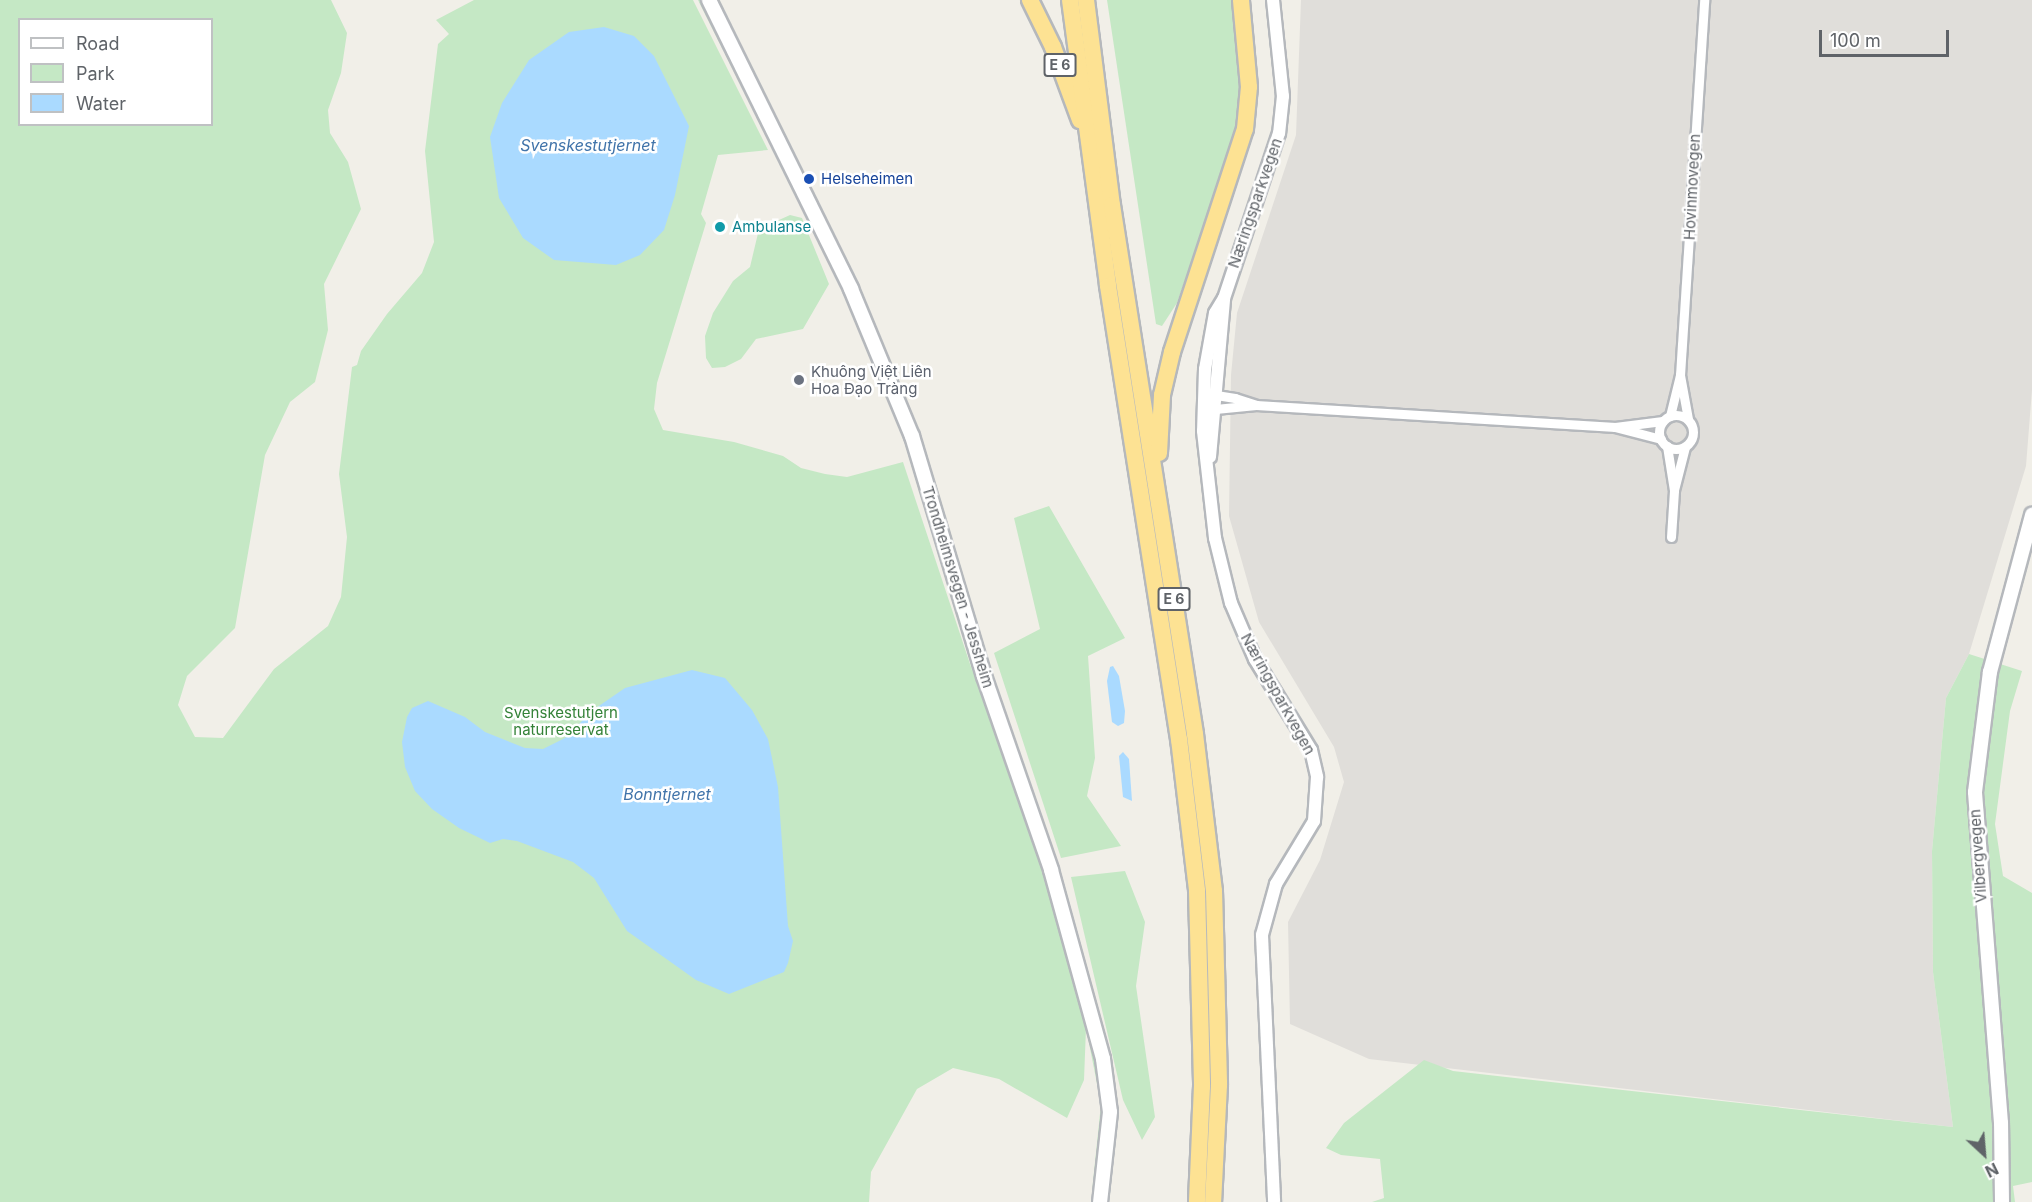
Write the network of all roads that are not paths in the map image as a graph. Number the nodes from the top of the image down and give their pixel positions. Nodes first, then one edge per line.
1 (709, 0) edge
2 (1030, 0) edge
3 (1070, 0) edge
4 (1086, 0) edge
5 (1240, 0) edge
6 (1273, 0) edge
7 (1704, 0) edge
8 (1086, 131) junction
9 (1224, 298) junction
10 (1680, 375) junction
11 (1216, 395) junction
12 (1203, 402) junction
13 (1256, 405) junction
14 (1215, 409) junction
15 (1667, 418) junction
16 (1688, 419) junction
17 (1615, 427) junction
18 (1664, 442) junction
19 (1685, 447) junction
20 (1209, 464) junction
21 (1674, 490) junction
22 (1161, 514) junction
23 (2032, 516) edge
24 (1671, 537) dead end
25 (1100, 1202) edge
26 (1197, 1202) edge
27 (1213, 1202) edge
28 (1274, 1202) edge
29 (2002, 1202) edge

1 - 25 main road, Trondheimsvegen - Jessheim
2 - 8 highway, E 6
3 - 8 highway, E 6
4 - 22 highway, E 6
5 - 22 highway, E 6
6 - 9 street, Næringsparkvegen
7 - 10 street, Hovinmovegen
8 - 26 highway, E 6
9 - 11 street, Næringsparkvegen
9 - 12 street, Næringsparkvegen
10 - 15 street, Hovinmovegen
10 - 16 street, Hovinmovegen
11 - 12 street
11 - 13 street
11 - 14 street, Næringsparkvegen
12 - 14 street
12 - 20 street, Næringsparkvegen
13 - 14 street
13 - 17 street
14 - 20 street, Næringsparkvegen
15 - 16 street
15 - 17 street
15 - 18 street, Hovinmovegen
16 - 19 street, Hovinmovegen
17 - 18 street
18 - 19 street
18 - 21 street, Hovinmovegen
19 - 21 street
20 - 28 street, Næringsparkvegen
21 - 24 street
22 - 27 highway, E 6
23 - 29 main road, Vilbergvegen

